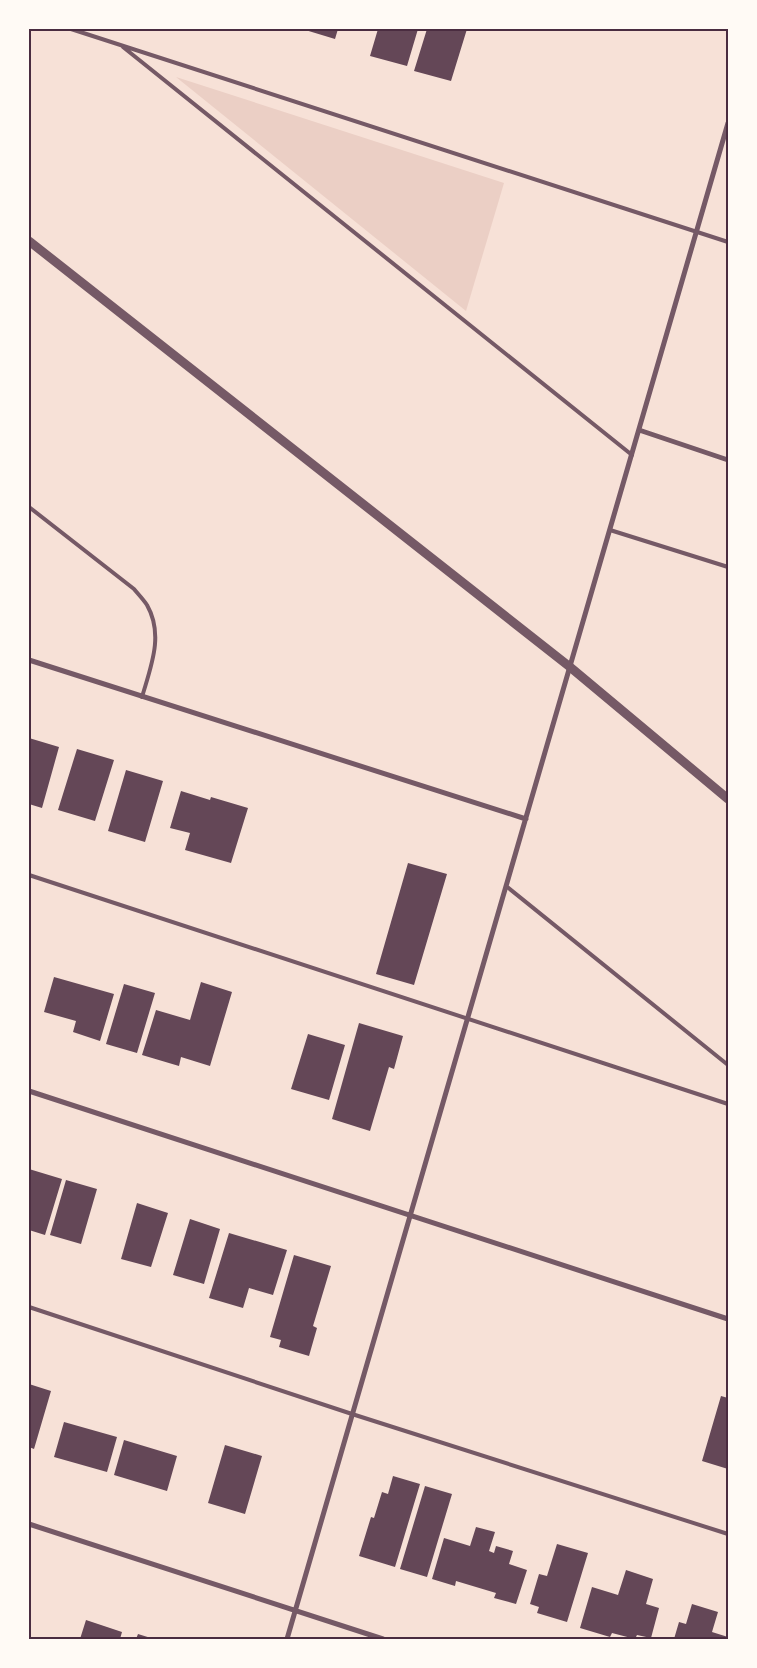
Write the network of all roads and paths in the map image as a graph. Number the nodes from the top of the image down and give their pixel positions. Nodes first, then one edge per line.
1 (71, 29) edge
2 (122, 45) junction
3 (728, 123) edge
4 (697, 231) junction
5 (29, 241) edge
6 (728, 242) edge
7 (639, 430) junction
8 (632, 455) junction
9 (728, 460) edge
10 (29, 507) edge
11 (610, 530) junction
12 (728, 567) edge
13 (29, 660) edge
14 (570, 667) junction
15 (142, 697) junction
16 (728, 799) edge
17 (526, 818) junction
18 (29, 875) edge
19 (506, 886) junction
20 (468, 1018) junction
21 (728, 1065) edge
22 (29, 1091) edge
23 (728, 1104) edge
24 (410, 1215) junction
25 (29, 1307) edge
26 (728, 1319) edge
27 (352, 1414) junction
28 (29, 1524) edge
29 (728, 1534) edge
30 (295, 1610) junction
31 (287, 1639) edge
32 (383, 1639) edge

1 - 2 lane
2 - 4 lane
2 - 8 lane
3 - 4 street
4 - 6 lane
4 - 7 street
5 - 14 street
7 - 8 street
7 - 9 street
8 - 11 street
10 - 15 lane
11 - 12 lane
11 - 14 street
13 - 15 street
14 - 16 street
14 - 17 street
15 - 17 street
17 - 19 street
18 - 20 lane
19 - 20 street
19 - 21 lane
20 - 23 lane
20 - 24 street
22 - 24 street
24 - 26 street
24 - 27 street
25 - 27 lane
27 - 29 lane
27 - 30 street
28 - 30 street
30 - 31 street
30 - 32 street

